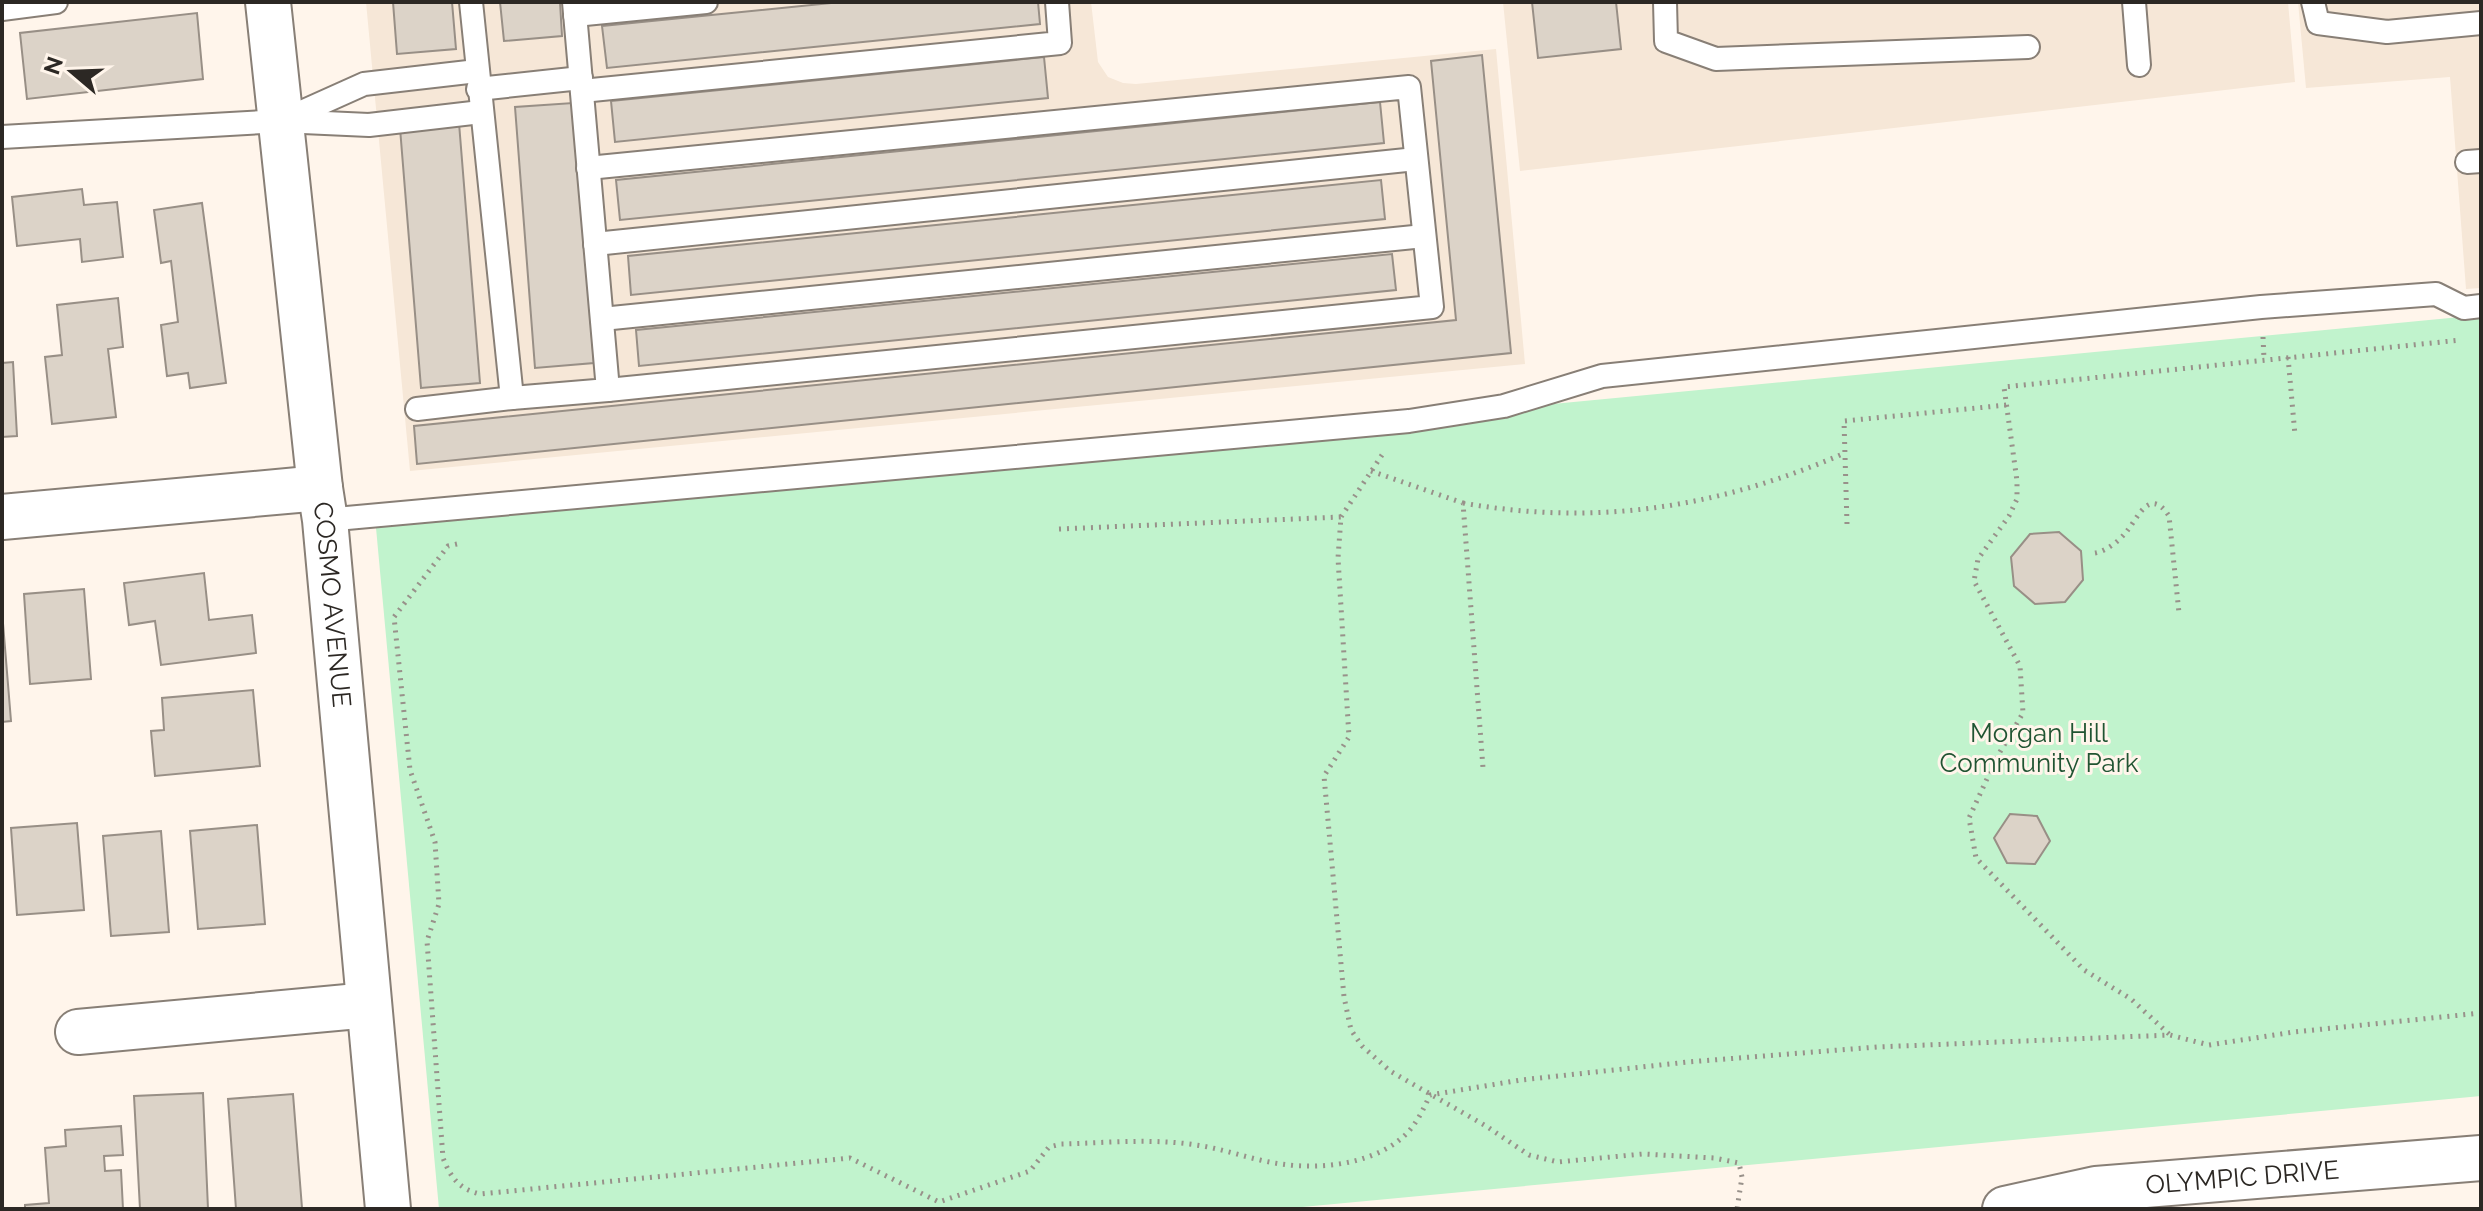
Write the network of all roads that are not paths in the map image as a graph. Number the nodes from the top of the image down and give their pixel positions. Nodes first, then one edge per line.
1 (56, 2) edge
2 (268, 2) edge
3 (471, 2) edge
4 (706, 2) edge
5 (1057, 2) edge
6 (1665, 2) edge
7 (2134, 2) edge
8 (2313, 2) edge
9 (575, 8) edge
10 (2, 9) edge
11 (2481, 23) edge
12 (2028, 47) dead end
13 (2139, 65) dead end
14 (478, 80) junction
15 (581, 84) junction
16 (481, 112) junction
17 (281, 121) junction
18 (2, 137) edge
19 (1416, 159) junction
20 (588, 168) junction
21 (1424, 236) junction
22 (595, 244) junction
23 (2481, 306) edge
24 (602, 319) junction
25 (608, 390) junction
26 (512, 398) junction
27 (417, 409) dead end
28 (322, 504) junction
29 (2, 517) edge
30 (369, 1005) junction
31 (78, 1032) dead end
32 (2481, 1158) edge
33 (2237, 1194) edge
34 (388, 1209) edge
35 (2005, 1209) edge

1 - 10 lane
2 - 17 street, COSMO AVENUE
3 - 14 lane
4 - 9 lane
5 - 15 lane
6 - 12 lane
7 - 13 lane
8 - 11 lane
9 - 15 lane
14 - 15 lane
14 - 16 lane
14 - 17 lane
15 - 20 lane
16 - 17 lane
16 - 26 lane
17 - 18 lane
17 - 28 street, COSMO AVENUE
19 - 20 lane
19 - 21 lane
19 - 22 lane
20 - 22 lane
21 - 24 lane
21 - 25 lane
22 - 24 lane
23 - 28 lane
24 - 25 lane
25 - 26 lane
26 - 27 lane
28 - 29 street
28 - 30 street, COSMO AVENUE
30 - 31 street
30 - 34 street, COSMO AVENUE
32 - 33 street, OLYMPIC DRIVE
33 - 35 street, OLYMPIC DRIVE

